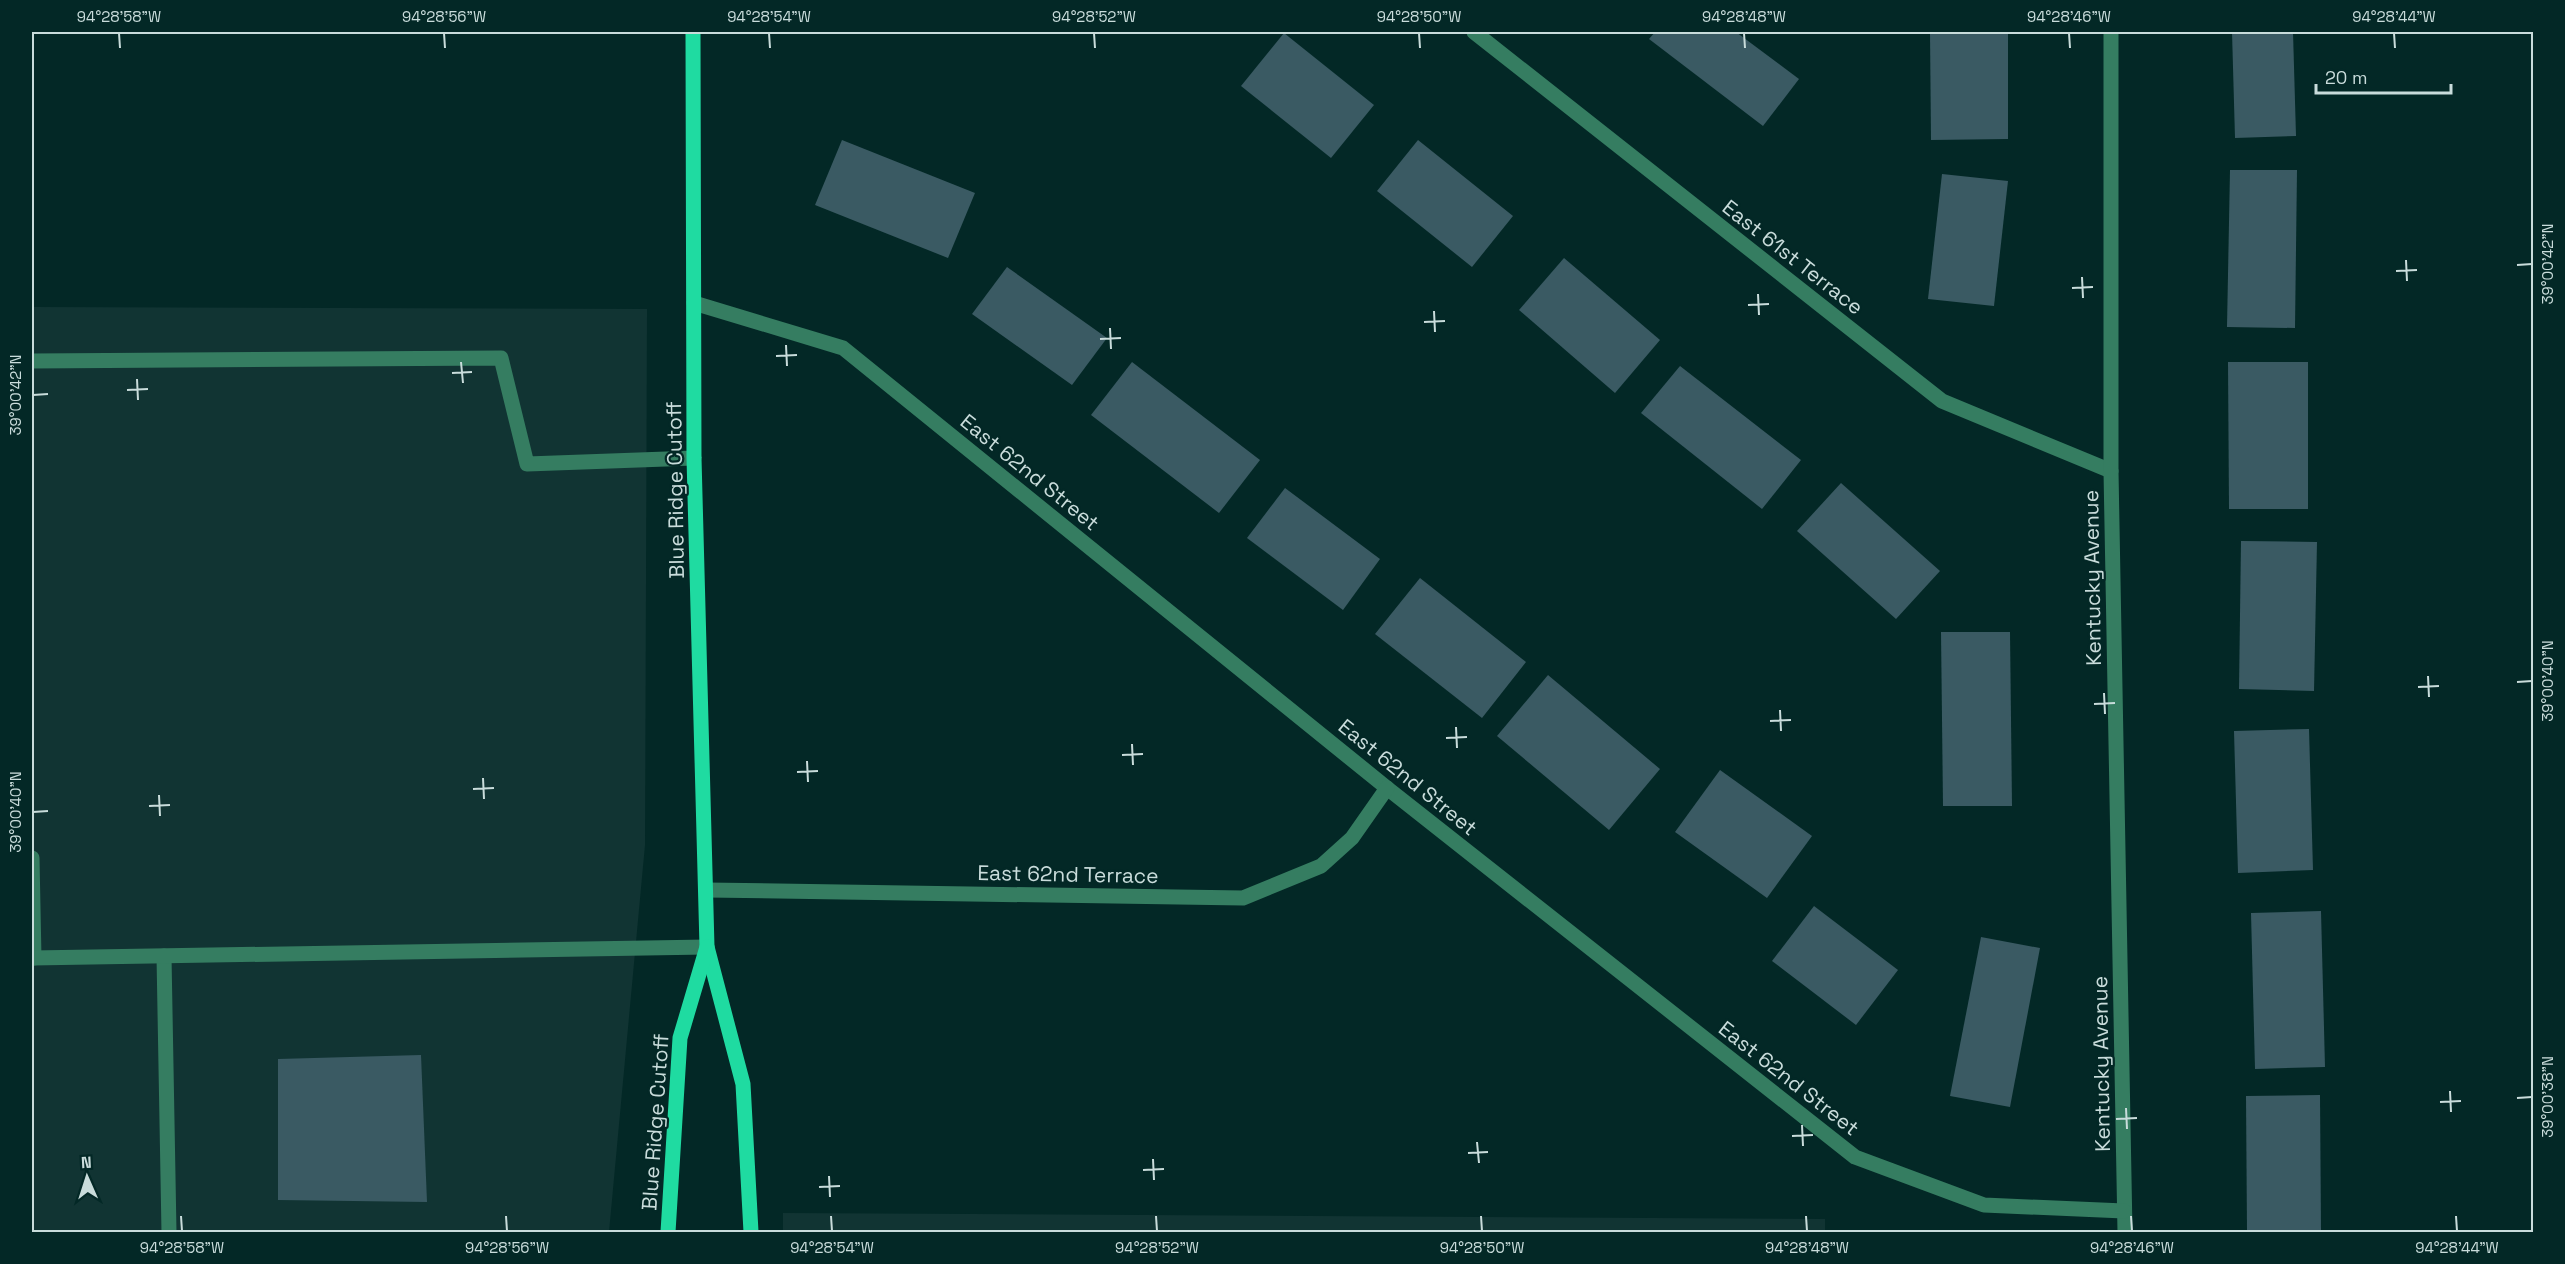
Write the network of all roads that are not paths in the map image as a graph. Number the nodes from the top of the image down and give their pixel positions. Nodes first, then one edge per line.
1 (693, 32) edge
2 (1474, 32) edge
3 (2111, 32) edge
4 (694, 303) junction
5 (32, 361) edge
6 (694, 458) junction
7 (2111, 471) junction
8 (1387, 788) junction
9 (32, 858) edge
10 (706, 890) junction
11 (707, 947) junction
12 (164, 956) junction
13 (33, 958) edge
14 (2124, 1211) junction
15 (170, 1233) edge
16 (668, 1233) edge
17 (751, 1233) edge
18 (2125, 1233) edge

1 - 4 main road, Blue Ridge Cutoff
2 - 7 street, East 61st Terrace
3 - 7 street, Kentucky Avenue
4 - 6 main road, Blue Ridge Cutoff
4 - 8 street, East 62nd Street
5 - 6 street
6 - 10 main road, Blue Ridge Cutoff
7 - 14 street, Kentucky Avenue
8 - 10 street, East 62nd Terrace
8 - 14 street, East 62nd Street
9 - 13 street
10 - 11 main road, Blue Ridge Cutoff
11 - 12 street
11 - 16 main road, Blue Ridge Cutoff
11 - 17 main road, Blue Ridge Cutoff
12 - 13 street
12 - 15 street
14 - 18 street, Kentucky Avenue

